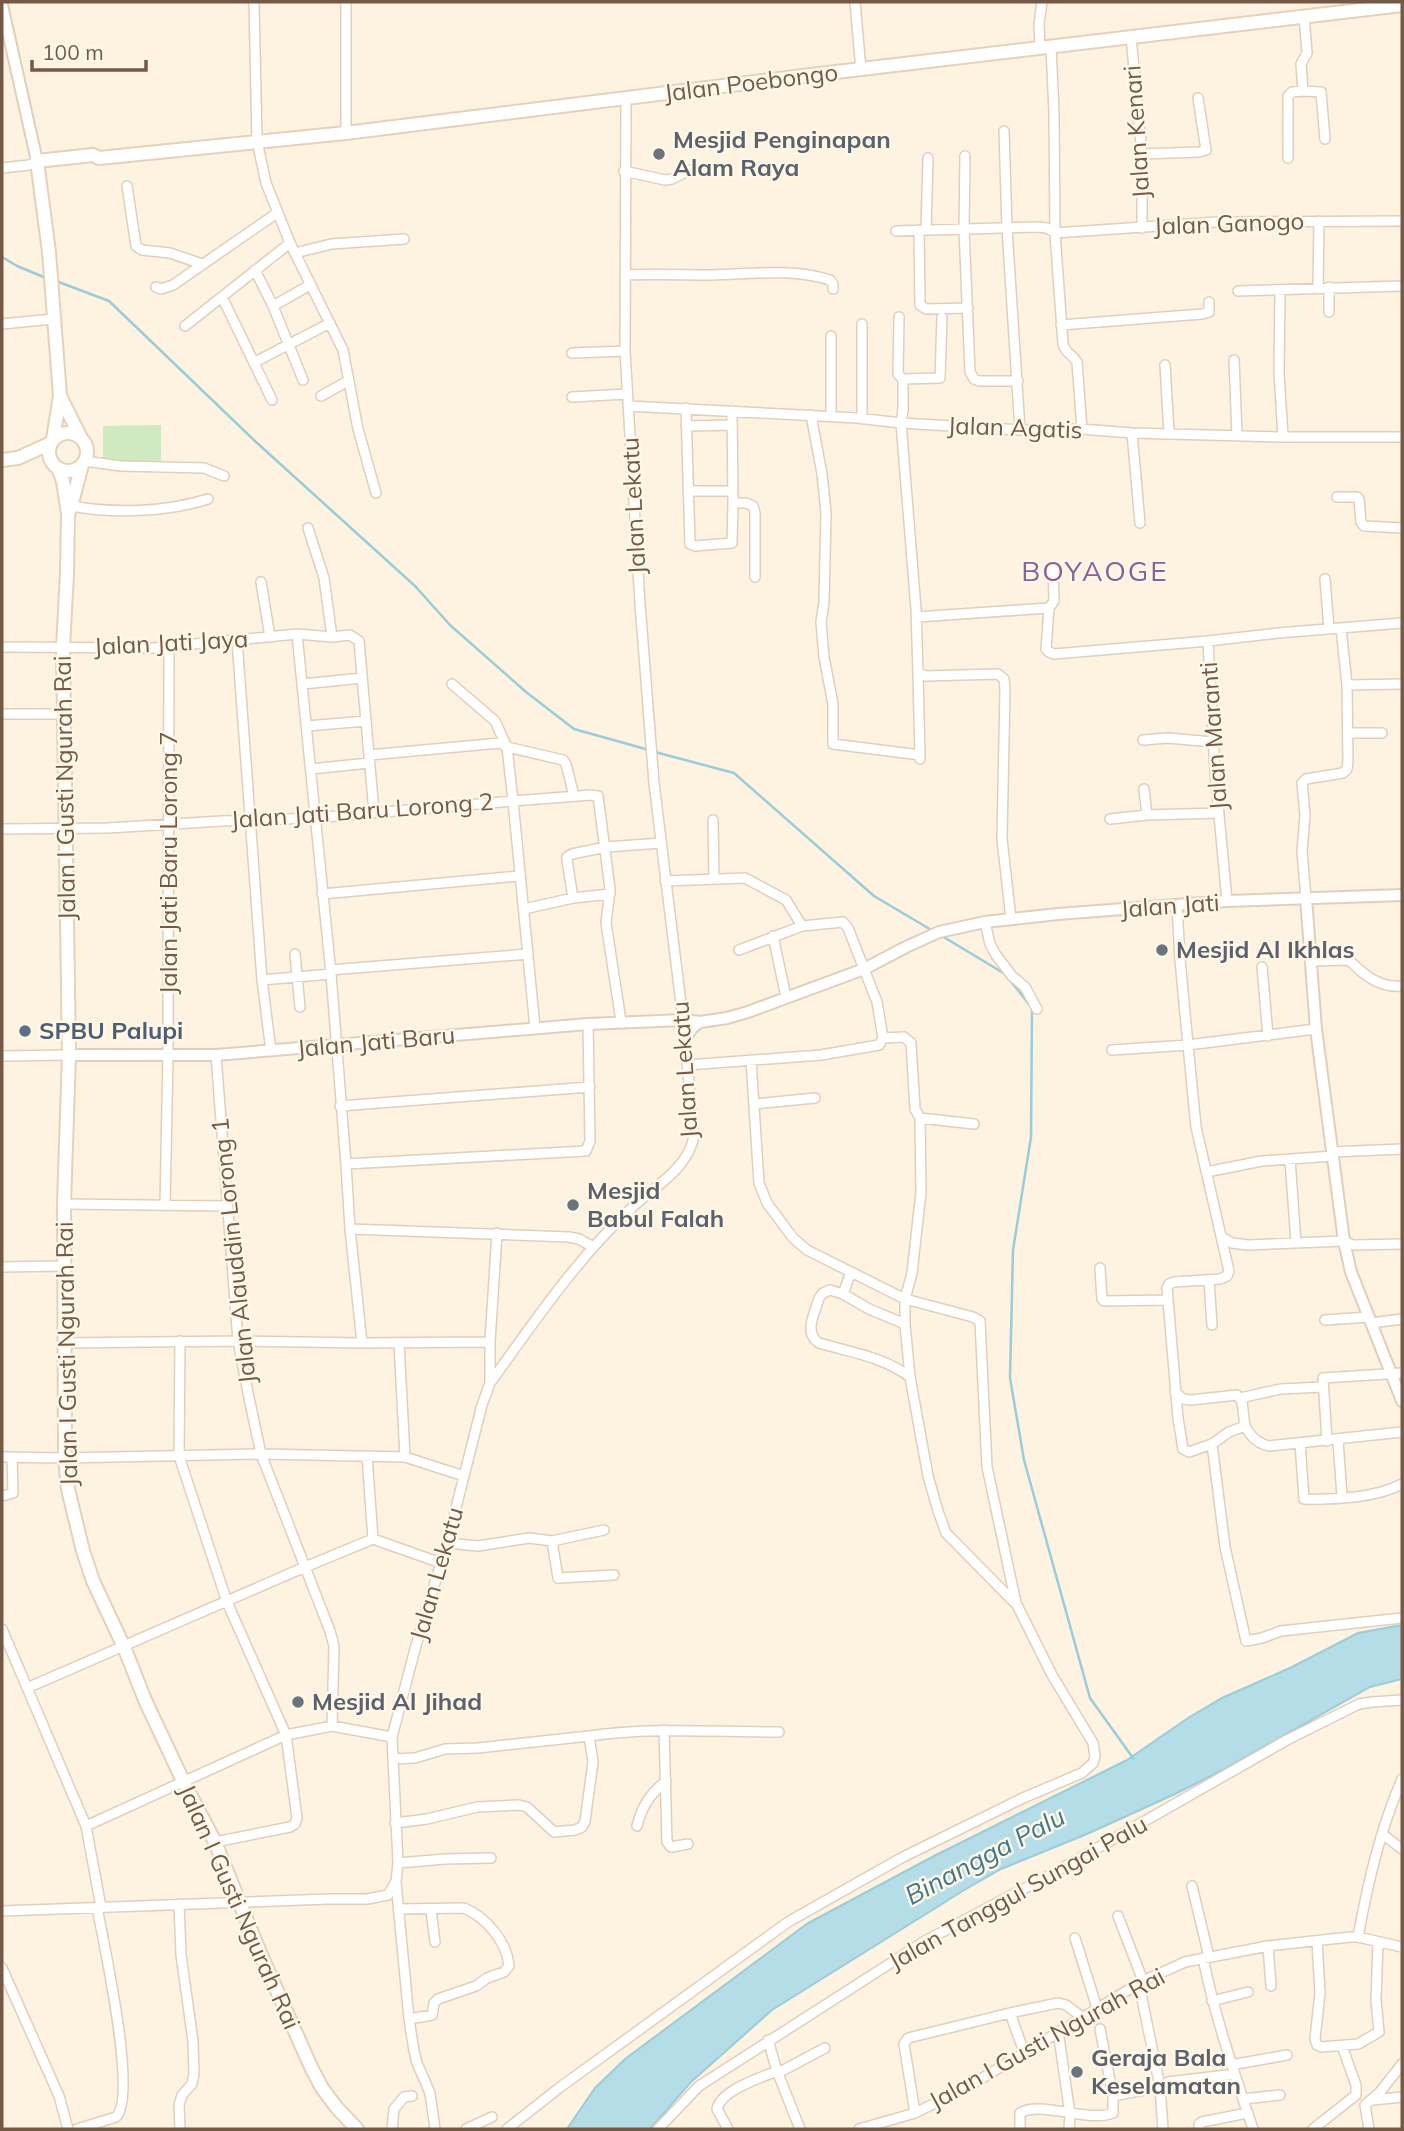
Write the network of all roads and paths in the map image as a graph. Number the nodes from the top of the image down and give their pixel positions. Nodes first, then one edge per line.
1 (254, 2) edge
2 (346, 2) edge
3 (855, 2) edge
4 (1042, 2) edge
5 (2, 5) edge
6 (1402, 5) edge
7 (1304, 16) junction
8 (1131, 37) junction
9 (1045, 47) junction
10 (861, 70) junction
11 (1303, 91) junction
12 (625, 98) junction
13 (1198, 98) dead end
14 (1004, 131) dead end
15 (346, 133) junction
16 (1325, 139) dead end
17 (257, 141) junction
18 (1142, 154) junction
19 (965, 156) dead end
20 (928, 158) dead end
21 (1288, 158) dead end
22 (34, 164) junction
23 (2, 168) edge
24 (690, 170) dead end
25 (624, 171) junction
26 (127, 186) dead end
27 (278, 214) junction
28 (1319, 221) junction
29 (1402, 221) edge
30 (1007, 228) junction
31 (1142, 228) junction
32 (964, 229) junction
33 (923, 230) junction
34 (896, 231) dead end
35 (1055, 233) junction
36 (404, 239) dead end
37 (290, 243) junction
38 (295, 253) junction
39 (202, 264) junction
40 (255, 270) junction
41 (626, 275) junction
42 (310, 285) junction
43 (1402, 286) edge
44 (156, 287) dead end
45 (1329, 287) junction
46 (1318, 288) junction
47 (833, 289) dead end
48 (1280, 290) junction
49 (1238, 291) dead end
50 (222, 298) junction
51 (1209, 302) dead end
52 (272, 306) junction
53 (968, 308) junction
54 (1329, 312) dead end
55 (899, 317) dead end
56 (942, 317) dead end
57 (53, 319) junction
58 (330, 323) junction
59 (2, 324) edge
60 (862, 324) dead end
61 (1061, 325) junction
62 (185, 326) dead end
63 (831, 336) dead end
64 (288, 344) junction
65 (625, 351) junction
66 (572, 353) dead end
67 (1234, 360) dead end
68 (255, 362) junction
69 (1165, 365) dead end
70 (903, 379) junction
71 (303, 380) dead end
72 (348, 381) junction
73 (1018, 381) junction
74 (627, 394) junction
75 (60, 396) junction
76 (321, 396) dead end
77 (572, 397) dead end
78 (272, 400) dead end
79 (628, 406) junction
80 (686, 408) junction
81 (732, 411) junction
82 (811, 415) junction
83 (831, 416) junction
84 (862, 418) junction
85 (901, 424) junction
86 (732, 425) junction
87 (686, 426) junction
88 (1020, 429) junction
89 (1082, 429) junction
90 (1132, 433) junction
91 (1169, 433) junction
92 (1237, 435) junction
93 (1402, 436) edge
94 (1283, 437) junction
95 (81, 438) junction
96 (52, 441) junction
97 (18, 458) junction
98 (2, 460) edge
99 (83, 463) junction
100 (56, 467) junction
101 (224, 476) dead end
102 (688, 491) junction
103 (733, 491) junction
104 (376, 493) dead end
105 (1337, 497) dead end
106 (208, 499) dead end
107 (733, 503) junction
108 (70, 510) junction
109 (1140, 523) dead end
110 (308, 528) dead end
111 (1402, 528) edge
112 (1053, 569) dead end
113 (755, 577) dead end
114 (1325, 579) dead end
115 (261, 582) dead end
116 (1049, 608) junction
117 (917, 617) junction
118 (1402, 623) edge
119 (1341, 628) junction
120 (1329, 629) junction
121 (297, 634) junction
122 (270, 637) junction
123 (332, 637) junction
124 (237, 640) junction
125 (1208, 641) junction
126 (169, 646) junction
127 (2, 648) edge
128 (62, 648) junction
129 (918, 673) junction
130 (362, 678) junction
131 (303, 684) junction
132 (452, 684) dead end
133 (1402, 684) edge
134 (1347, 685) junction
135 (2, 714) edge
136 (64, 714) junction
137 (366, 721) junction
138 (306, 726) junction
139 (1348, 733) junction
140 (1382, 733) dead end
141 (1143, 740) dead end
142 (1213, 742) junction
143 (507, 747) junction
144 (369, 759) junction
145 (311, 769) junction
146 (1144, 789) dead end
147 (574, 796) junction
148 (513, 801) junction
149 (374, 812) junction
150 (1219, 813) junction
151 (1147, 814) junction
152 (314, 818) junction
153 (1110, 819) dead end
154 (250, 820) junction
155 (713, 820) dead end
156 (169, 825) junction
157 (2, 829) edge
158 (66, 829) junction
159 (661, 843) junction
160 (606, 847) junction
161 (519, 876) junction
162 (714, 879) junction
163 (665, 881) junction
164 (322, 894) junction
165 (610, 894) junction
166 (1402, 895) edge
167 (573, 898) junction
168 (1306, 898) junction
169 (1227, 901) junction
170 (1177, 905) junction
171 (524, 909) junction
172 (1011, 919) junction
173 (985, 922) junction
174 (802, 926) junction
175 (774, 936) junction
176 (739, 950) dead end
177 (295, 954) dead end
178 (528, 954) junction
179 (1310, 961) junction
180 (1262, 967) dead end
181 (864, 969) junction
182 (331, 972) junction
183 (298, 977) junction
184 (262, 980) junction
185 (1402, 986) edge
186 (786, 998) junction
187 (300, 1007) dead end
188 (1037, 1009) dead end
189 (683, 1020) junction
190 (621, 1021) junction
191 (700, 1022) junction
192 (587, 1024) junction
193 (535, 1028) junction
194 (1316, 1029) junction
195 (1268, 1036) junction
196 (685, 1038) junction
197 (883, 1038) junction
198 (337, 1045) junction
199 (1188, 1045) junction
200 (1112, 1049) dead end
201 (271, 1051) junction
202 (168, 1054) junction
203 (69, 1055) junction
204 (216, 1055) junction
205 (2, 1056) edge
206 (751, 1060) junction
207 (688, 1065) junction
208 (590, 1087) junction
209 (815, 1098) dead end
210 (754, 1104) junction
211 (340, 1107) junction
212 (920, 1118) junction
213 (974, 1124) dead end
214 (1402, 1149) edge
215 (1333, 1154) junction
216 (1290, 1159) junction
217 (346, 1164) junction
218 (1206, 1172) junction
219 (64, 1204) junction
220 (165, 1205) junction
221 (227, 1206) junction
222 (350, 1230) junction
223 (497, 1233) junction
224 (1223, 1238) junction
225 (1344, 1241) junction
226 (1296, 1243) junction
227 (1402, 1244) edge
228 (593, 1247) junction
229 (64, 1266) junction
230 (2, 1267) edge
231 (1100, 1269) dead end
232 (851, 1272) junction
233 (1209, 1280) junction
234 (843, 1294) junction
235 (905, 1299) junction
236 (1167, 1300) junction
237 (1402, 1319) edge
238 (1325, 1320) dead end
239 (1370, 1320) junction
240 (905, 1324) junction
241 (1212, 1325) dead end
242 (239, 1341) junction
243 (180, 1342) junction
244 (490, 1342) junction
245 (65, 1343) junction
246 (362, 1343) junction
247 (399, 1343) junction
248 (1397, 1373) edge
249 (910, 1377) junction
250 (490, 1383) junction
251 (1322, 1387) junction
252 (1175, 1392) junction
253 (1240, 1398) junction
254 (1402, 1401) edge
255 (1245, 1426) junction
256 (1402, 1432) edge
257 (1338, 1440) junction
258 (1327, 1441) junction
259 (1300, 1443) junction
260 (1212, 1444) junction
261 (261, 1454) junction
262 (367, 1455) junction
263 (179, 1456) junction
264 (7, 1457) edge
265 (405, 1457) junction
266 (65, 1458) junction
267 (464, 1476) junction
268 (1402, 1484) edge
269 (2, 1496) edge
270 (1342, 1497) junction
271 (604, 1530) dead end
272 (373, 1539) junction
273 (552, 1541) junction
274 (447, 1543) junction
275 (441, 1563) junction
276 (304, 1567) junction
277 (614, 1575) dead end
278 (227, 1602) junction
279 (1016, 1603) junction
280 (1402, 1618) edge
281 (2, 1629) edge
282 (124, 1647) junction
283 (27, 1688) junction
284 (1402, 1700) edge
285 (332, 1726) junction
286 (664, 1730) junction
287 (779, 1732) dead end
288 (286, 1735) junction
289 (589, 1736) junction
290 (392, 1737) junction
291 (393, 1759) junction
292 (1402, 1779) edge
293 (183, 1781) junction
294 (666, 1781) junction
295 (395, 1823) junction
296 (86, 1826) junction
297 (637, 1826) dead end
298 (1382, 1834) junction
299 (215, 1842) junction
300 (688, 1844) dead end
301 (1402, 1849) edge
302 (491, 1858) dead end
303 (398, 1863) junction
304 (396, 1882) junction
305 (1192, 1886) dead end
306 (238, 1902) junction
307 (178, 1904) junction
308 (99, 1907) junction
309 (398, 1909) junction
310 (431, 1910) junction
311 (2, 1911) edge
312 (1118, 1916) dead end
313 (1358, 1937) junction
314 (1074, 1938) dead end
315 (1317, 1941) junction
316 (435, 1942) dead end
317 (1378, 1942) junction
318 (1268, 1946) junction
319 (1402, 1947) edge
320 (1206, 1957) junction
321 (2, 1968) edge
322 (1141, 1982) junction
323 (1271, 1986) dead end
324 (1248, 1992) dead end
325 (1212, 2001) junction
326 (1097, 2008) junction
327 (1010, 2013) junction
328 (1082, 2017) junction
329 (409, 2019) junction
330 (1100, 2029) dead end
331 (1058, 2031) junction
332 (768, 2040) junction
333 (1342, 2046) junction
334 (825, 2048) dead end
335 (1024, 2052) junction
336 (1287, 2055) dead end
337 (1402, 2064) edge
338 (1233, 2069) junction
339 (778, 2072) junction
340 (1160, 2087) junction
341 (1280, 2095) dead end
342 (412, 2096) dead end
343 (1113, 2096) junction
344 (1402, 2097) edge
345 (1243, 2099) junction
346 (1371, 2100) junction
347 (915, 2113) junction
348 (1247, 2113) junction
349 (1069, 2114) junction
350 (492, 2117) dead end
351 (886, 2126) edge
352 (68, 2129) edge
353 (77, 2129) edge
354 (180, 2129) edge
355 (356, 2129) edge
356 (392, 2129) edge
357 (435, 2129) edge
358 (466, 2129) edge
359 (507, 2129) edge
360 (658, 2129) edge
361 (728, 2129) edge
362 (800, 2129) edge
363 (859, 2129) edge
364 (1020, 2129) edge
365 (1069, 2129) edge
366 (1163, 2129) edge
367 (1199, 2129) edge
368 (1252, 2129) edge
369 (1313, 2129) edge
370 (1369, 2129) edge

1 - 17 street
2 - 15 street
3 - 10 street
4 - 9 street
5 - 22 street
6 - 7 main road, Jalan Poebongo
7 - 8 main road, Jalan Poebongo
7 - 11 street
8 - 9 main road, Jalan Poebongo
8 - 18 street, Jalan Kenari
9 - 10 main road, Jalan Poebongo
9 - 35 street
10 - 12 main road, Jalan Poebongo
11 - 16 street
11 - 21 street
12 - 15 main road, Jalan Poebongo
12 - 25 street, Jalan Lekatu
13 - 18 street
14 - 30 street
15 - 17 main road, Jalan Poebongo
17 - 22 main road, Jalan Poebongo
17 - 27 street
18 - 31 street, Jalan Kenari
19 - 32 street
20 - 33 street
22 - 23 street
22 - 57 main road
24 - 25 street
25 - 41 street, Jalan Lekatu
26 - 39 street
27 - 37 street
27 - 39 street
28 - 29 street, Jalan Ganogo
28 - 31 street, Jalan Ganogo
28 - 46 street
30 - 32 street, Jalan Ganogo
30 - 35 street, Jalan Ganogo
30 - 73 street
31 - 35 street, Jalan Ganogo
32 - 33 street, Jalan Ganogo
32 - 53 street
33 - 34 street, Jalan Ganogo
33 - 53 street
35 - 61 street
36 - 38 street
37 - 38 street
37 - 40 street
38 - 42 street
39 - 44 street
40 - 50 street
40 - 52 street
41 - 47 street
41 - 65 street, Jalan Lekatu
42 - 52 street
42 - 58 street
43 - 45 street
45 - 46 street
45 - 54 street
46 - 48 street
48 - 49 street
48 - 94 street
50 - 62 street
50 - 68 street
51 - 61 street
52 - 64 street
53 - 73 street
55 - 70 street
56 - 70 street
57 - 59 street
57 - 75 main road
58 - 64 street
58 - 72 street
60 - 84 street
61 - 89 street
63 - 83 street
64 - 68 street
64 - 71 street
65 - 66 street
65 - 74 street, Jalan Lekatu
67 - 92 street
68 - 78 street
69 - 91 street
70 - 85 street
72 - 76 street
72 - 104 street
73 - 88 street
74 - 77 street
74 - 79 street, Jalan Lekatu
75 - 95 main road
75 - 96 main road
79 - 80 street, Jalan Agatis
79 - 159 street, Jalan Lekatu
80 - 81 street, Jalan Agatis
80 - 87 street
81 - 82 street, Jalan Agatis
81 - 86 street
82 - 83 street, Jalan Agatis
82 - 129 street
83 - 84 street, Jalan Agatis
84 - 85 street, Jalan Agatis
85 - 88 street, Jalan Agatis
85 - 117 street
86 - 87 street
86 - 103 street
87 - 102 street
88 - 89 street, Jalan Agatis
89 - 90 street, Jalan Agatis
90 - 91 street, Jalan Agatis
90 - 109 street
91 - 92 street, Jalan Agatis
92 - 94 street, Jalan Agatis
93 - 94 street, Jalan Agatis
95 - 96 main road
95 - 99 main road
96 - 97 main road
96 - 100 main road
97 - 98 main road
97 - 100 main road
99 - 100 main road
99 - 101 street
99 - 108 main road, Jalan I Gusti Ngurah Rai
100 - 108 main road, Jalan I Gusti Ngurah Rai
102 - 103 street
102 - 107 street
103 - 107 street
105 - 111 street
106 - 108 street
107 - 113 street
108 - 128 main road, Jalan I Gusti Ngurah Rai
110 - 123 street
112 - 116 street
114 - 120 street
115 - 122 street
116 - 117 street
116 - 125 street
117 - 129 street
118 - 119 street, Jalan Maranti
119 - 120 street, Jalan Maranti
119 - 134 street
120 - 125 street, Jalan Maranti
121 - 122 street, Jalan Jati Jaya
121 - 123 street, Jalan Jati Jaya
121 - 131 street
122 - 124 street, Jalan Jati Jaya
123 - 130 street, Jalan Jati Jaya
124 - 126 street, Jalan Jati Jaya
124 - 154 street
125 - 142 street, Jalan Maranti
126 - 128 street, Jalan Jati Jaya
126 - 156 street, Jalan Jati Baru Lorong 7
127 - 128 street, Jalan Jati Jaya
128 - 136 main road, Jalan I Gusti Ngurah Rai
129 - 172 street
130 - 131 street
130 - 137 street
131 - 138 street
132 - 143 street
133 - 134 street
134 - 139 street
135 - 136 street
136 - 158 main road, Jalan I Gusti Ngurah Rai
137 - 138 street
137 - 144 street
138 - 145 street
139 - 140 street
139 - 168 street
141 - 142 street
142 - 150 street, Jalan Maranti
143 - 144 street
143 - 147 street
143 - 148 street
144 - 145 street
144 - 149 street
145 - 152 street
146 - 151 street
147 - 148 street
147 - 160 street
148 - 149 street, Jalan Jati Baru Lorong 2
148 - 161 street, Jalan Jati Baru Lorong 2
149 - 152 street, Jalan Jati Baru Lorong 2
150 - 151 street
150 - 169 street, Jalan Maranti
151 - 153 street
152 - 154 street, Jalan Jati Baru Lorong 2
152 - 164 street
154 - 156 street, Jalan Jati Baru Lorong 2
154 - 184 street
155 - 162 street
156 - 158 street, Jalan Jati Baru Lorong 2
156 - 202 street, Jalan Jati Baru Lorong 7
157 - 158 street, Jalan Jati Baru Lorong 2
158 - 203 main road, Jalan I Gusti Ngurah Rai
159 - 160 street
159 - 163 street, Jalan Lekatu
160 - 165 street
160 - 167 street
161 - 164 street
161 - 171 street, Jalan Jati Baru Lorong 2
162 - 163 street
162 - 174 street
163 - 189 street, Jalan Lekatu
164 - 182 street
165 - 167 street
165 - 190 street
166 - 168 street, Jalan Jati
167 - 171 street
168 - 169 street, Jalan Jati
168 - 179 street
169 - 170 street, Jalan Jati
170 - 172 street, Jalan Jati
170 - 199 street
171 - 178 street, Jalan Jati Baru Lorong 2
172 - 173 street, Jalan Jati
173 - 181 street, Jalan Jati
173 - 188 street
174 - 175 street
174 - 181 street
175 - 176 street
175 - 186 street
177 - 183 street
178 - 182 street
178 - 193 street, Jalan Jati Baru Lorong 2
179 - 185 street
179 - 194 street
180 - 195 street
181 - 186 street
181 - 197 street
182 - 183 street
182 - 198 street
183 - 184 street
183 - 187 street
184 - 201 street
186 - 191 street
189 - 190 street, Jalan Jati Baru
189 - 191 street
189 - 196 street, Jalan Lekatu
190 - 192 street, Jalan Jati Baru
191 - 196 street
192 - 193 street, Jalan Jati Baru
192 - 208 street
193 - 198 street, Jalan Jati Baru
194 - 195 street
194 - 215 street
195 - 199 street
196 - 207 street, Jalan Lekatu
197 - 206 street
197 - 212 street
198 - 201 street, Jalan Jati Baru
198 - 211 street
199 - 200 street
199 - 218 street
201 - 204 street, Jalan Jati Baru
202 - 203 street, Jalan Jati Baru
202 - 204 street, Jalan Jati Baru
202 - 220 street, Jalan Jati Baru Lorong 7
203 - 205 street
203 - 219 main road, Jalan I Gusti Ngurah Rai
204 - 221 street, Jalan Alauddin Lorong 1
206 - 207 street
206 - 210 street
207 - 228 street, Jalan Lekatu
208 - 211 street
208 - 217 street
209 - 210 street
210 - 232 street
211 - 217 street
212 - 213 street
212 - 235 street
214 - 215 street
215 - 216 street
215 - 225 street
216 - 218 street
216 - 226 street
217 - 222 street
218 - 224 street
219 - 220 street
219 - 229 main road, Jalan I Gusti Ngurah Rai
220 - 221 street
221 - 242 street, Jalan Alauddin Lorong 1
222 - 223 street
222 - 246 street
223 - 228 street
223 - 244 street
224 - 226 street
224 - 233 street
225 - 226 street
225 - 227 street
225 - 239 street
228 - 250 street, Jalan Lekatu
229 - 230 street
229 - 245 main road, Jalan I Gusti Ngurah Rai
231 - 236 street
232 - 234 street
232 - 235 street
233 - 236 street
233 - 241 street
234 - 240 street
234 - 249 street
235 - 240 street
235 - 279 street
236 - 252 street
237 - 239 street
238 - 239 street
239 - 248 street
240 - 249 street
242 - 243 street
242 - 246 street
242 - 261 street, Jalan Alauddin Lorong 1
243 - 245 street
243 - 263 street
244 - 247 street
244 - 250 street
245 - 266 main road, Jalan I Gusti Ngurah Rai
246 - 247 street
247 - 265 street
248 - 251 street
248 - 254 street
249 - 279 street
250 - 267 street, Jalan Lekatu
251 - 253 street
251 - 258 street
252 - 253 street
252 - 260 street
253 - 255 street
255 - 259 street
255 - 260 street
256 - 257 street
257 - 258 street
257 - 270 street
258 - 259 street
259 - 270 street
260 - 280 street
261 - 262 street
261 - 263 street
261 - 276 street, Jalan Alauddin Lorong 1
262 - 265 street
262 - 272 street
263 - 266 street
263 - 278 street
264 - 266 street
264 - 269 street
265 - 267 street
266 - 282 main road, Jalan I Gusti Ngurah Rai
267 - 274 street, Jalan Lekatu
268 - 270 street
271 - 273 street
272 - 275 street
272 - 276 street
273 - 274 street
273 - 277 street
274 - 275 street, Jalan Lekatu
275 - 290 street, Jalan Lekatu
276 - 278 street
276 - 285 street, Jalan Alauddin Lorong 1
278 - 282 street
278 - 288 street
279 - 359 street
281 - 283 street
282 - 283 street
282 - 293 main road, Jalan I Gusti Ngurah Rai
283 - 296 street
284 - 332 street, Jalan Tanggul Sungai Palu
285 - 288 street
285 - 290 street
286 - 287 street
286 - 289 street
286 - 294 street
288 - 293 street
288 - 299 street
289 - 291 street
289 - 295 street
290 - 291 street, Jalan Lekatu
291 - 295 street, Jalan Lekatu
292 - 298 street
293 - 296 street
293 - 299 main road, Jalan I Gusti Ngurah Rai
294 - 297 street
294 - 300 street
295 - 303 street, Jalan Lekatu
296 - 308 street
298 - 301 street
298 - 313 street
299 - 306 main road, Jalan I Gusti Ngurah Rai
302 - 303 street
303 - 304 street, Jalan Lekatu
304 - 306 street
304 - 309 street, Jalan Lekatu
305 - 320 street
306 - 307 street
306 - 355 main road, Jalan I Gusti Ngurah Rai
307 - 308 street
307 - 354 street
308 - 311 street
308 - 353 street
309 - 310 street
309 - 329 street, Jalan Lekatu
310 - 316 street
310 - 329 street
312 - 322 street
313 - 315 street, Jalan I Gusti Ngurah Rai
313 - 317 street, Jalan I Gusti Ngurah Rai
314 - 326 street
315 - 318 street, Jalan I Gusti Ngurah Rai
315 - 333 street
317 - 319 street, Jalan I Gusti Ngurah Rai
317 - 333 street
318 - 320 street, Jalan I Gusti Ngurah Rai
318 - 323 street
320 - 322 street, Jalan I Gusti Ngurah Rai
320 - 325 street
321 - 352 street
322 - 326 street, Jalan I Gusti Ngurah Rai
322 - 340 street
324 - 325 street
325 - 338 street
326 - 328 street, Jalan I Gusti Ngurah Rai
327 - 328 street
327 - 335 street
327 - 347 street
328 - 331 street, Jalan I Gusti Ngurah Rai
329 - 357 street, Jalan Lekatu
330 - 343 street
331 - 335 street, Jalan I Gusti Ngurah Rai
331 - 349 street
332 - 339 street
332 - 360 street, Jalan Tanggul Sungai Palu
333 - 369 street
334 - 339 street
335 - 347 street, Jalan I Gusti Ngurah Rai
336 - 338 street
337 - 346 street
338 - 340 street
338 - 345 street
339 - 361 street
339 - 362 street
340 - 343 street
340 - 366 street
341 - 345 street
342 - 356 street
343 - 349 street
344 - 346 street
345 - 348 street
346 - 370 street
347 - 351 street, Jalan I Gusti Ngurah Rai
348 - 367 street
348 - 368 street
349 - 364 street
349 - 365 street
350 - 358 street
351 - 363 street, Jalan I Gusti Ngurah Rai

